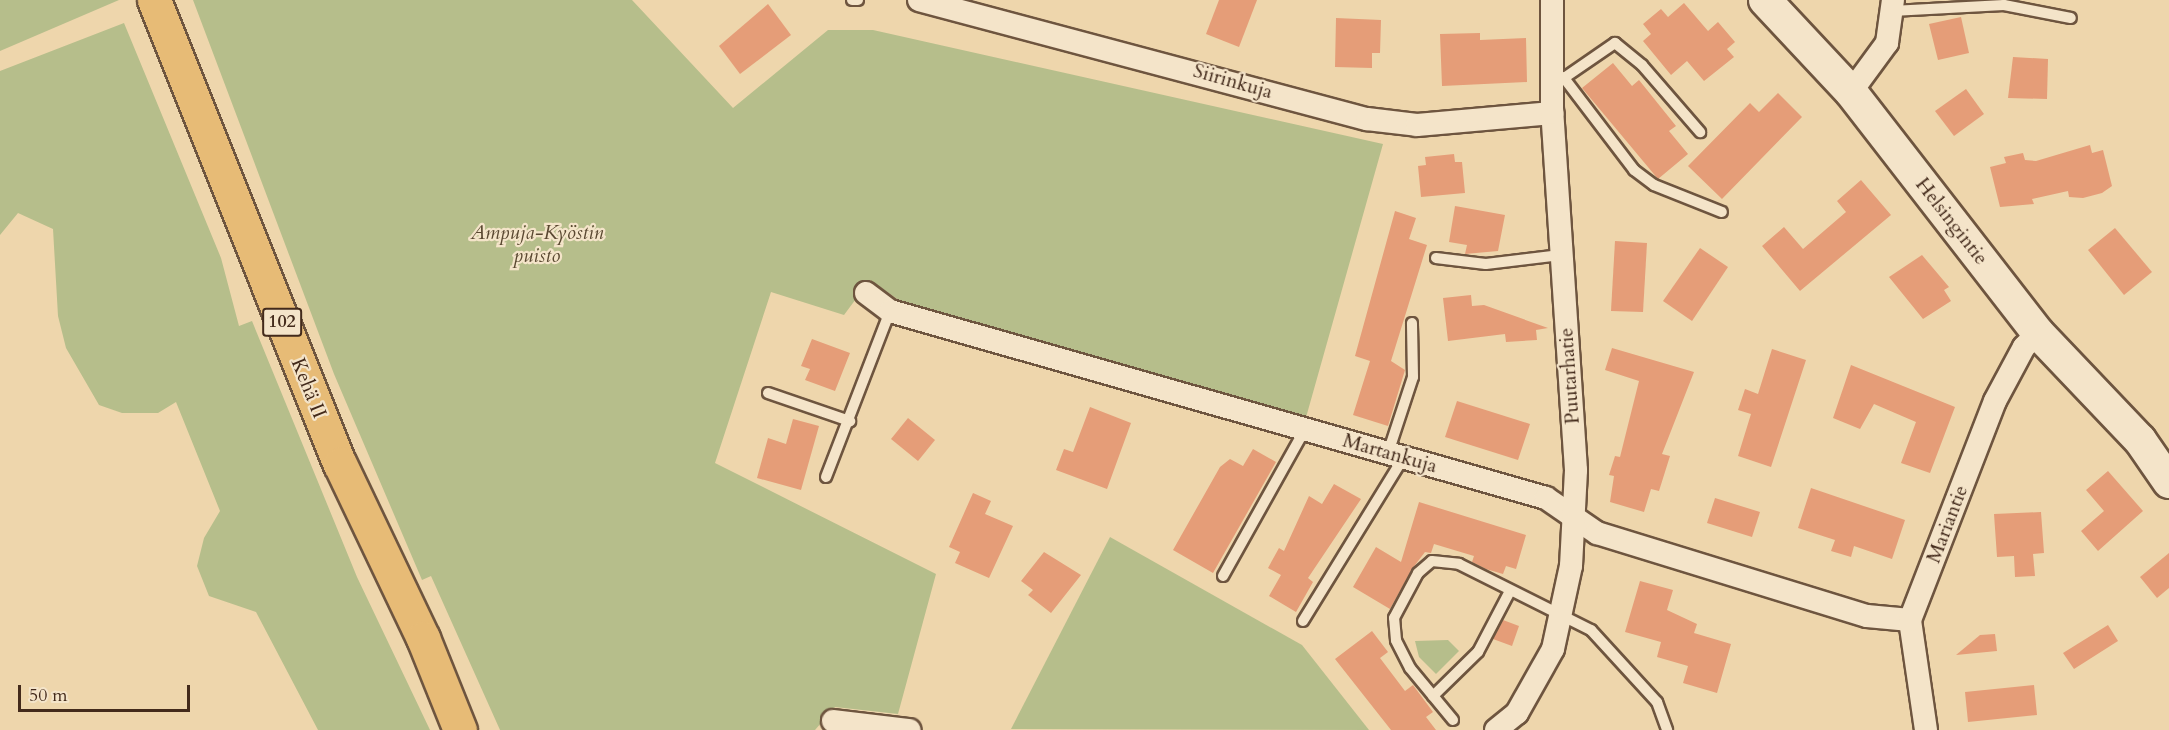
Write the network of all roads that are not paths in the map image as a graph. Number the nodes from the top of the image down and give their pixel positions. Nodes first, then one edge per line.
1 (154, 0) edge
2 (852, 0) edge
3 (858, 0) edge
4 (919, 0) edge
5 (1552, 0) edge
6 (1765, 0) edge
7 (1893, 5) edge
8 (2071, 18) dead end
9 (1559, 75) junction
10 (1851, 92) junction
11 (1552, 113) junction
12 (1700, 132) dead end
13 (1722, 212) dead end
14 (1560, 255) junction
15 (1436, 258) dead end
16 (866, 293) dead end
17 (890, 311) junction
18 (1412, 323) dead end
19 (2038, 333) junction
20 (768, 393) dead end
21 (850, 421) junction
22 (1305, 429) junction
23 (2140, 440) junction
24 (1396, 455) junction
25 (2169, 458) edge
26 (826, 477) dead end
27 (2169, 482) edge
28 (1574, 516) junction
29 (1223, 576) dead end
30 (1510, 591) junction
31 (1564, 615) junction
32 (1910, 620) junction
33 (1303, 621) dead end
34 (423, 638) junction
35 (1433, 696) junction
36 (1453, 720) dead end
37 (833, 721) dead end
38 (460, 730) edge
39 (476, 730) edge
40 (909, 730) edge
41 (1496, 730) edge
42 (1667, 730) edge
43 (1926, 730) edge

1 - 34 highway, Kehä II / 102
2 - 3 lane
4 - 11 street, Siirinkuja
5 - 9 street, Puutarhatie
6 - 10 main road, Helsingintie
7 - 8 lane
7 - 10 street
9 - 11 street, Puutarhatie
9 - 12 lane
9 - 13 lane
10 - 19 main road, Helsingintie
11 - 14 street, Puutarhatie
14 - 15 lane
14 - 28 street, Puutarhatie
16 - 17 street, Martankuja
17 - 21 lane
17 - 22 street, Martankuja
18 - 24 lane
19 - 23 main road, Helsingintie
19 - 32 street, Mariantie
20 - 21 lane
21 - 26 lane
22 - 24 street, Martankuja
22 - 29 lane
23 - 25 main road, Helsingintie
23 - 27 main road, Helsingintie
24 - 28 street, Martankuja
24 - 33 lane
28 - 31 street, Puutarhatie
28 - 32 street, Martankuja
30 - 31 lane
30 - 35 lane
30 - 35 lane
31 - 41 street, Puutarhatie
31 - 42 lane
32 - 43 street, Mariantie
34 - 38 highway, Kehä II / 102
34 - 39 highway, Kehä II / 102
35 - 36 lane
37 - 40 street

